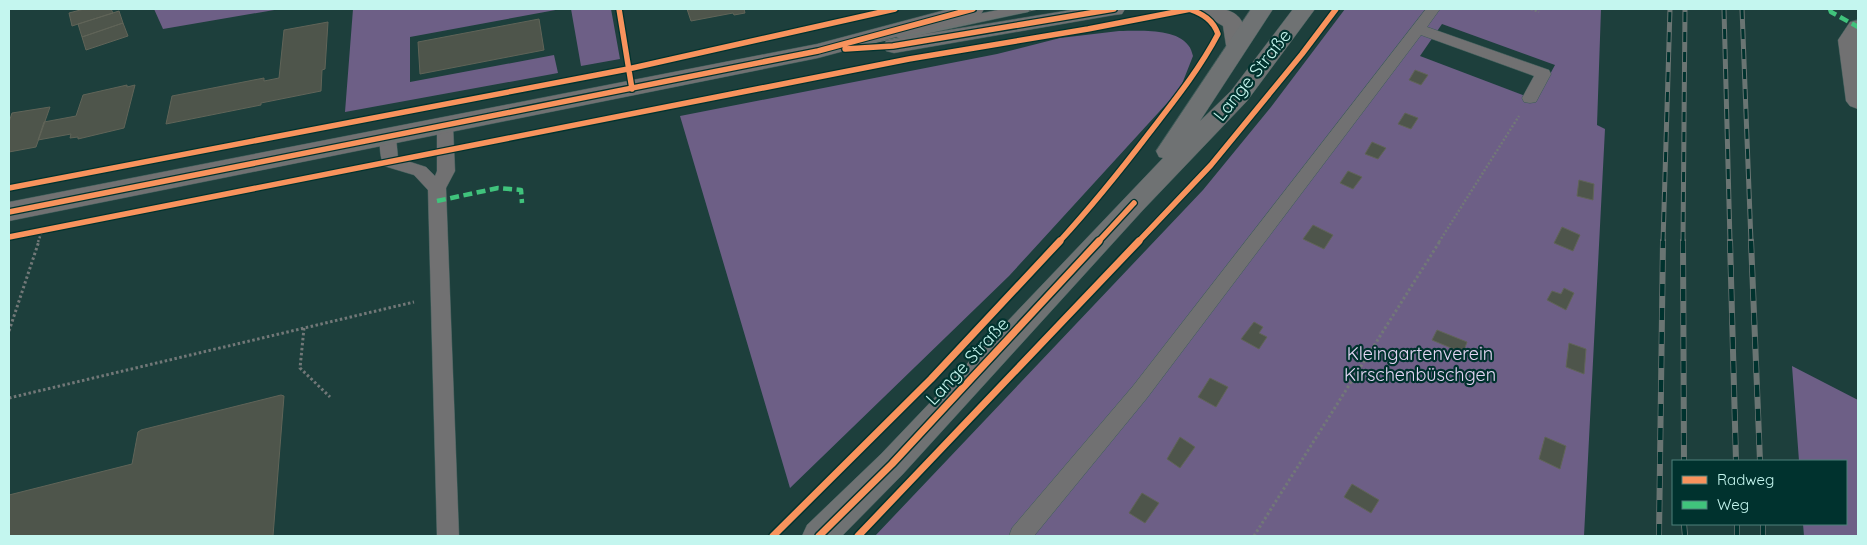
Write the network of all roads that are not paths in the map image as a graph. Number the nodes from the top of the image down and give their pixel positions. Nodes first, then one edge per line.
1 (973, 9) edge
2 (1023, 9) edge
3 (1114, 9) edge
4 (1211, 9) edge
5 (1262, 9) edge
6 (1304, 9) edge
7 (1433, 9) edge
8 (1419, 29) junction
9 (1853, 33) edge
10 (1238, 45) junction
11 (818, 51) junction
12 (1530, 98) road end
13 (1858, 101) edge
14 (445, 126) junction
15 (388, 137) junction
16 (437, 188) junction
17 (1134, 203) junction
18 (9, 212) edge
19 (448, 536) edge
20 (819, 536) edge
21 (1020, 536) edge

1 - 11 street
2 - 11 lane
3 - 11 street
4 - 10 street
5 - 10 main road, Lange Straße
6 - 17 main road, Lange Straße
7 - 8 lane
8 - 12 lane
8 - 21 lane
9 - 13 street
10 - 17 main road, Lange Straße
11 - 14 street
14 - 15 street
14 - 16 lane
15 - 16 lane
15 - 18 street
16 - 19 lane
17 - 20 main road, Lange Straße

